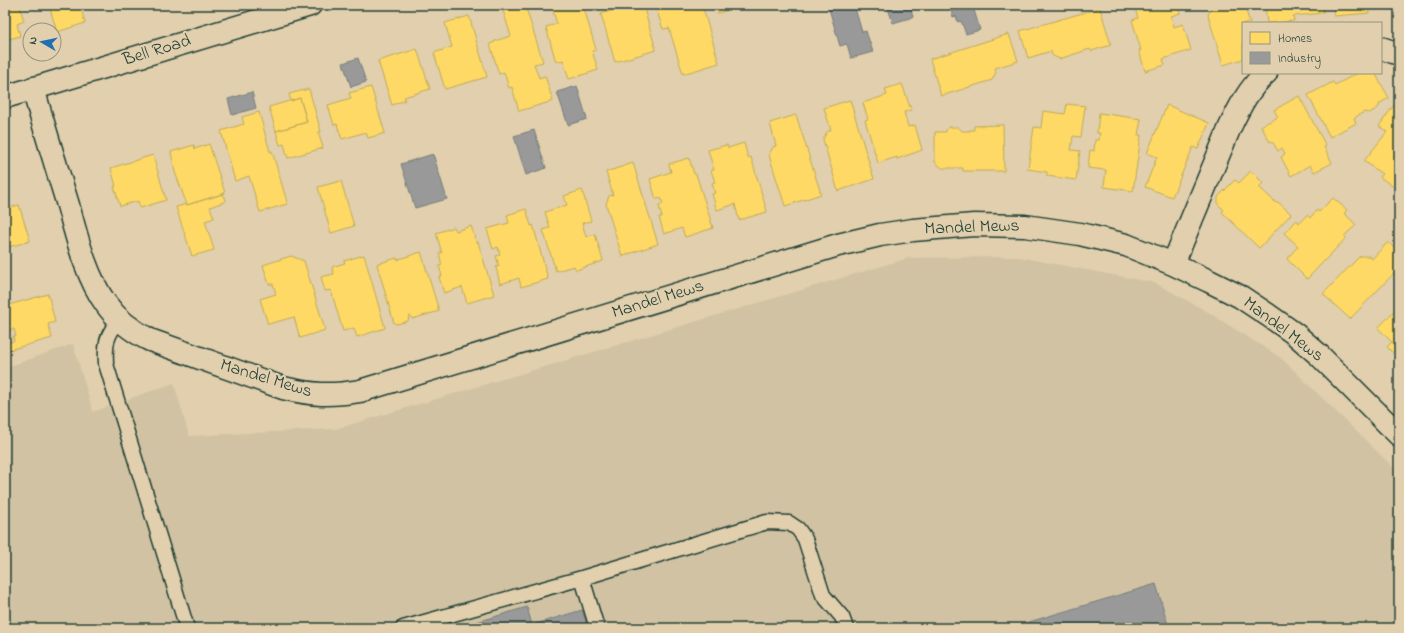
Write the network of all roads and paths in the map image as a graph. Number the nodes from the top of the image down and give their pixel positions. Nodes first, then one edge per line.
1 (310, 5) edge
2 (1382, 48) edge
3 (1399, 54) edge
4 (1265, 74) edge
5 (33, 88) junction
6 (5, 97) edge
7 (1173, 264) junction
8 (120, 320) junction
9 (1399, 435) edge
10 (582, 578) junction
11 (187, 628) edge
12 (403, 628) edge
13 (597, 628) edge
14 (846, 628) edge

1 - 5 street, Bell Road
2 - 3 street
4 - 7 street
5 - 6 street, Bell Road
5 - 8 street, Mandel Mews
7 - 8 street, Mandel Mews
7 - 9 street, Mandel Mews
8 - 11 lane
10 - 12 lane
10 - 13 lane
10 - 14 lane

